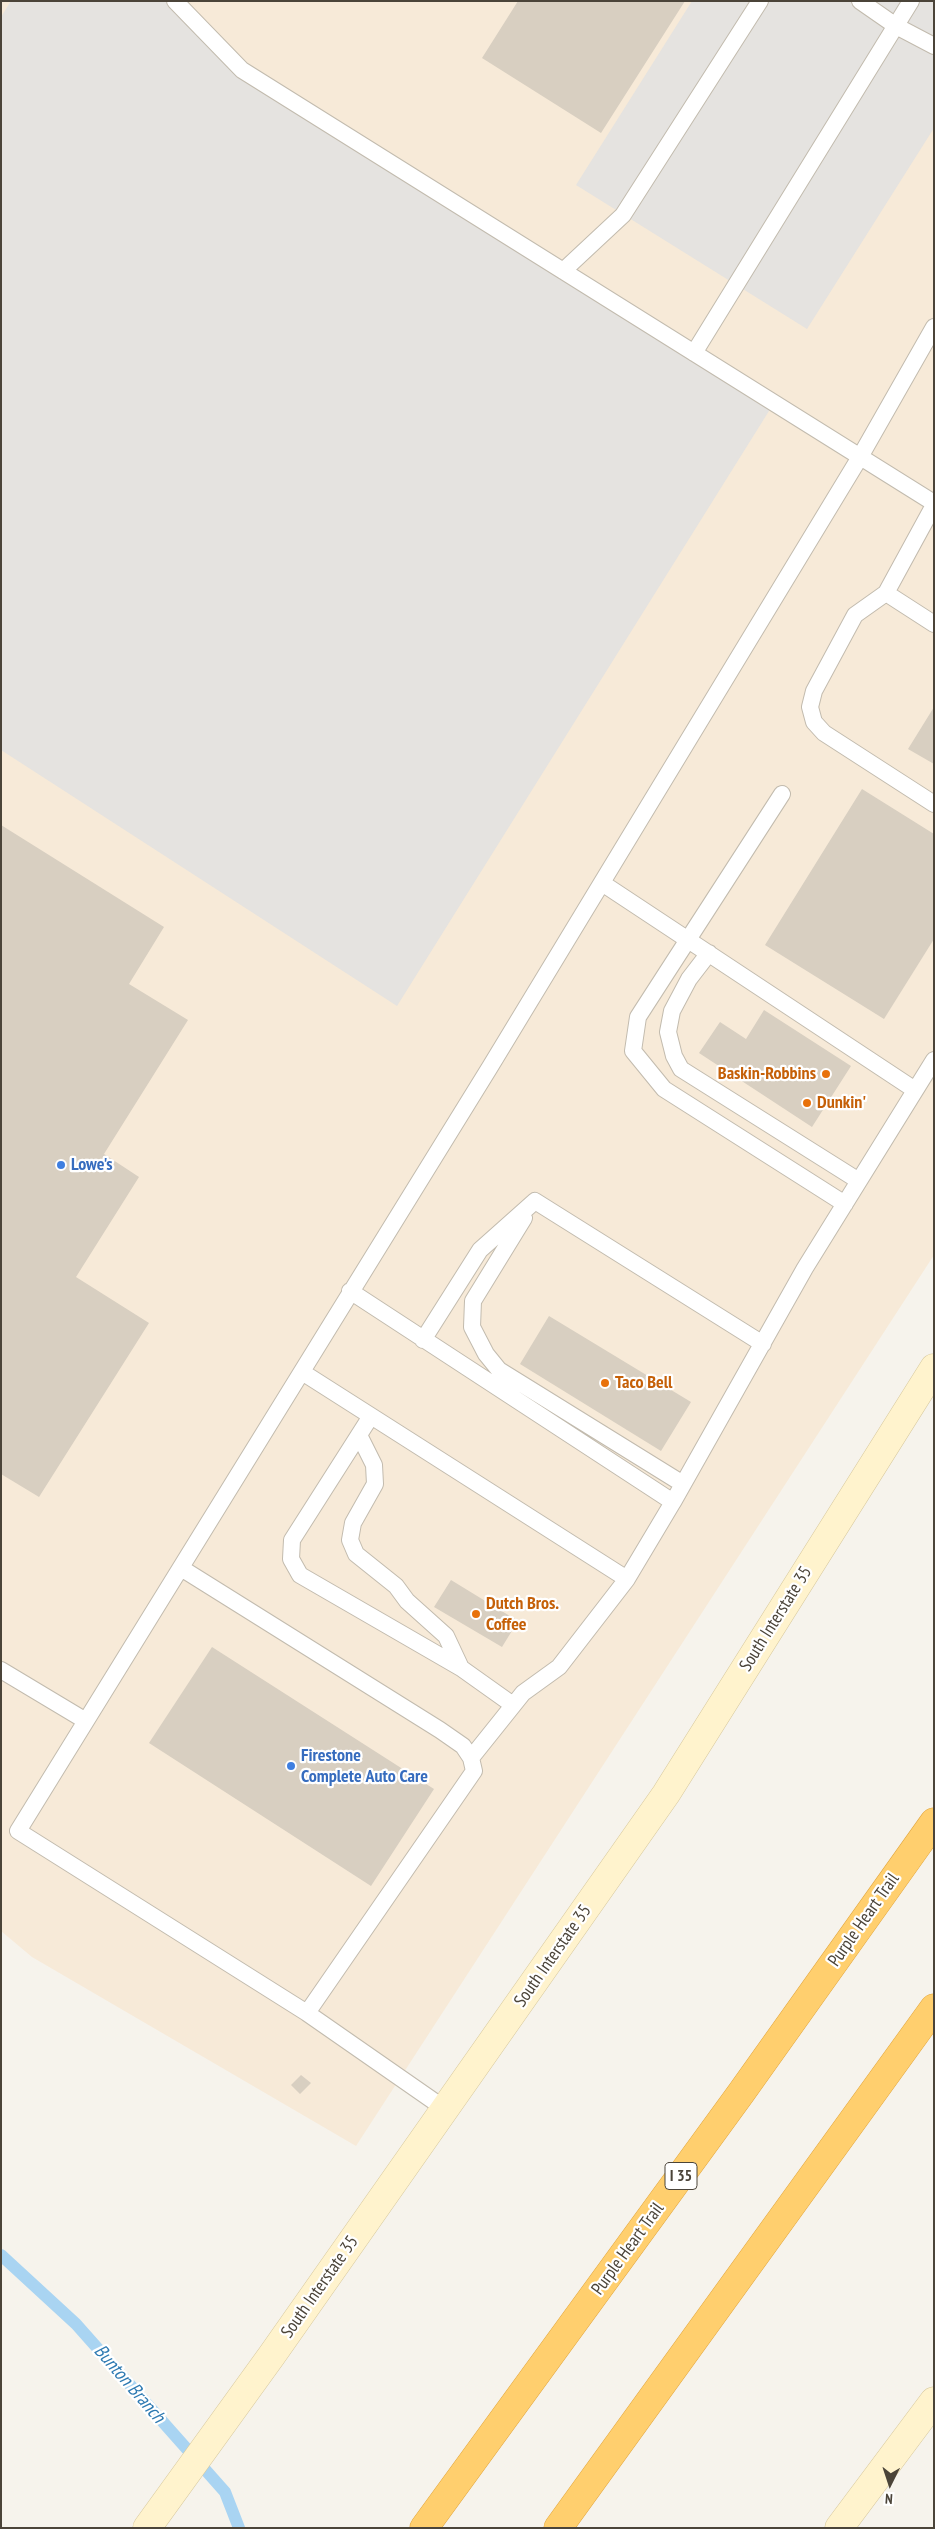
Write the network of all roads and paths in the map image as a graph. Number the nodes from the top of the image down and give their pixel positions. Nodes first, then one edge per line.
1 (175, 1) edge
2 (760, 1) edge
3 (860, 1) edge
4 (911, 1) edge
5 (896, 26) junction
6 (934, 46) edge
7 (563, 271) junction
8 (934, 327) edge
9 (694, 353) junction
10 (860, 457) junction
11 (934, 504) edge
12 (886, 593) junction
13 (934, 624) edge
14 (782, 794) dead end
15 (934, 804) edge
16 (602, 883) junction
17 (688, 939) junction
18 (709, 953) junction
19 (934, 1060) edge
20 (915, 1090) junction
21 (859, 1181) junction
22 (535, 1201) junction
23 (845, 1204) junction
24 (350, 1291) junction
25 (423, 1340) junction
26 (763, 1344) junction
27 (934, 1368) edge
28 (302, 1372) junction
29 (371, 1416) junction
30 (359, 1435) junction
31 (683, 1484) junction
32 (673, 1502) junction
33 (180, 1568) junction
34 (627, 1579) junction
35 (461, 1668) junction
36 (1, 1670) edge
37 (513, 1705) junction
38 (86, 1721) junction
39 (471, 1758) junction
40 (934, 1822) edge
41 (934, 2008) edge
42 (307, 2013) junction
43 (445, 2109) junction
44 (934, 2400) edge
45 (147, 2528) edge
46 (424, 2528) edge
47 (558, 2528) edge
48 (839, 2528) edge

1 - 7 lane
2 - 7 lane
3 - 5 lane
4 - 5 lane
5 - 6 lane
5 - 9 lane
7 - 9 lane
8 - 10 lane
9 - 10 lane
10 - 11 lane
10 - 16 lane
11 - 12 lane
12 - 13 lane
12 - 15 lane
14 - 17 lane
16 - 17 lane
16 - 24 lane
17 - 18 lane
17 - 23 lane
18 - 20 lane
18 - 21 lane
19 - 20 lane
20 - 21 lane
21 - 23 lane
22 - 25 lane
22 - 26 lane
22 - 31 lane
23 - 26 lane
24 - 25 lane
24 - 28 lane
25 - 32 lane
26 - 31 lane
27 - 43 main road, South Interstate 35
28 - 29 lane
28 - 33 lane
29 - 30 lane
29 - 34 lane
30 - 35 lane
30 - 35 lane
31 - 32 lane
32 - 34 lane
33 - 38 lane
33 - 39 lane
34 - 37 lane
35 - 37 lane
36 - 38 lane
37 - 39 lane
38 - 42 lane
39 - 42 lane
40 - 46 highway, Purple Heart Trail / I 35
41 - 47 highway
42 - 43 lane
43 - 45 main road, South Interstate 35
44 - 48 main road

